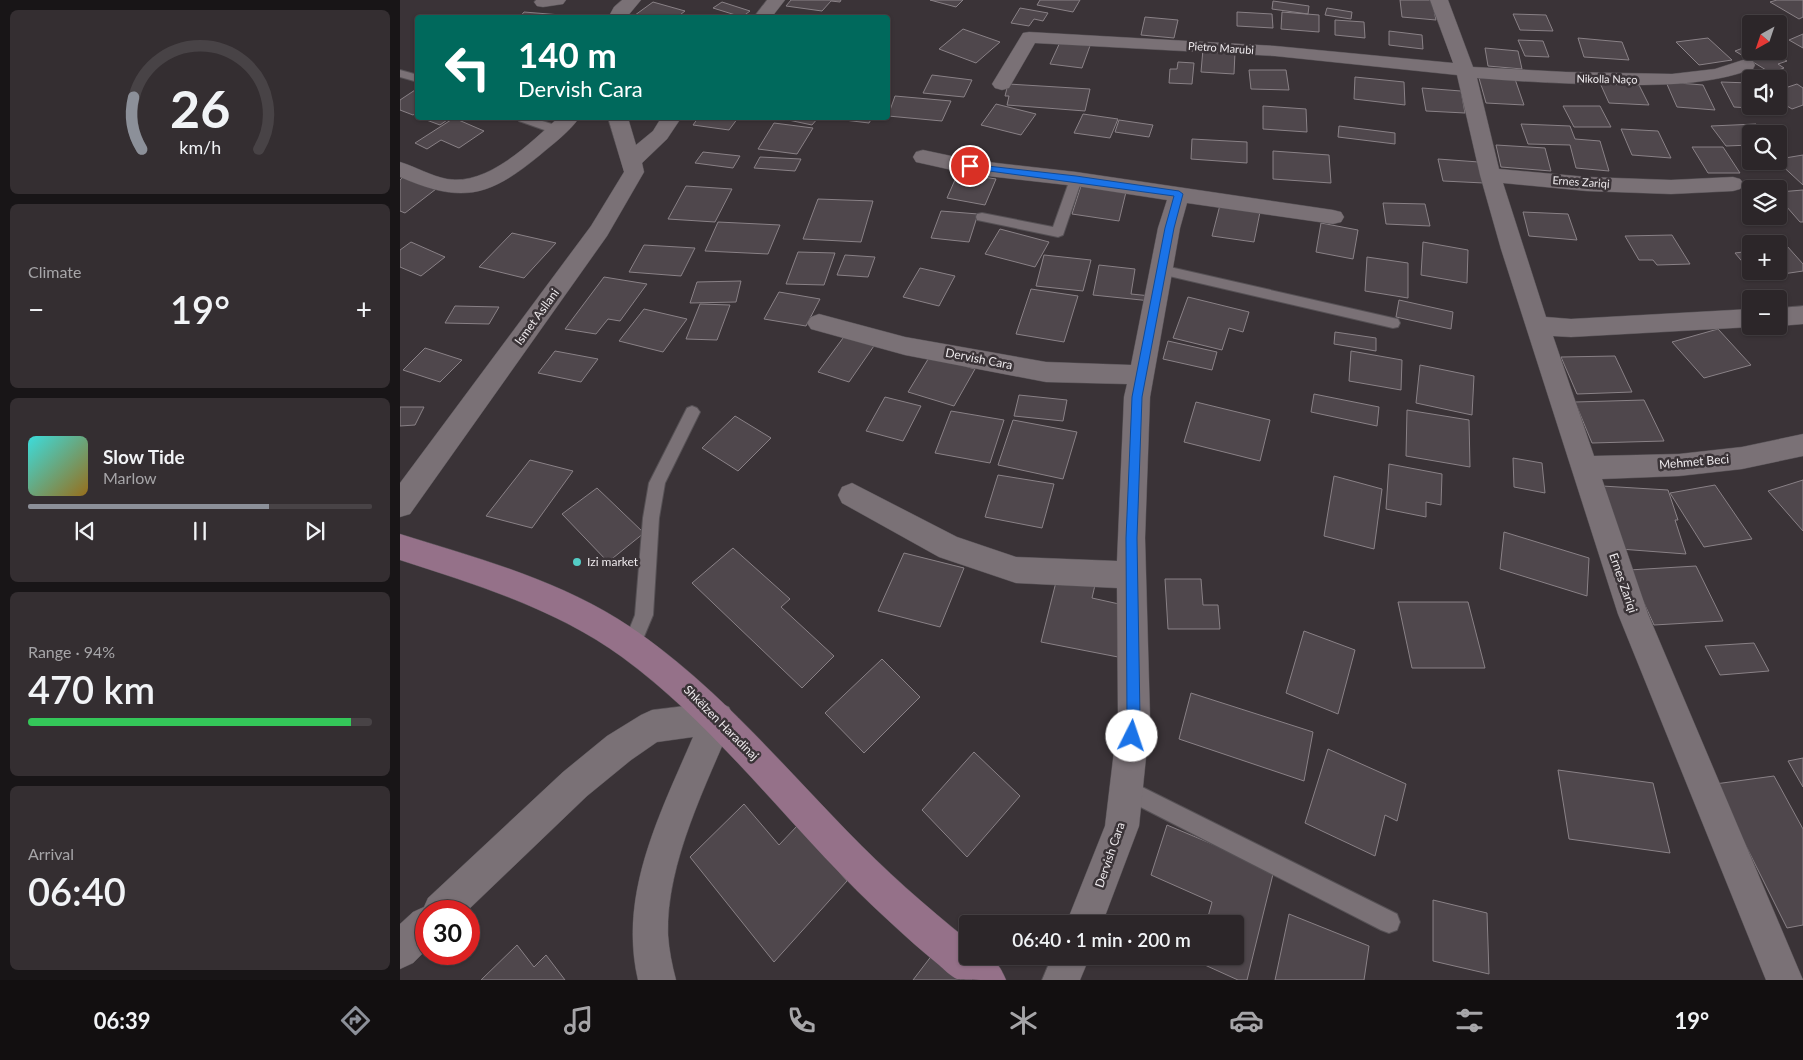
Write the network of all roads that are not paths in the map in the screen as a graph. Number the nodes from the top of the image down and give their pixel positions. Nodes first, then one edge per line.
1 (632, 0) edge
2 (776, 0) edge
3 (1439, 0) edge
4 (618, 15) edge
5 (764, 15) edge
6 (1746, 65) dead end
7 (1466, 71) junction
8 (400, 73) edge
9 (415, 78) edge
10 (1002, 84) dead end
11 (536, 120) edge
12 (619, 120) edge
13 (670, 120) edge
14 (563, 124) edge
15 (923, 158) dead end
16 (631, 161) junction
17 (400, 169) edge
18 (1490, 175) junction
19 (1076, 179) junction
20 (1733, 184) dead end
21 (1179, 194) junction
22 (1333, 217) dead end
23 (982, 218) dead end
24 (1161, 270) junction
25 (1803, 315) edge
26 (1787, 316) edge
27 (1742, 318) edge
28 (819, 323) dead end
29 (1393, 323) dead end
30 (1537, 325) junction
31 (1141, 376) junction
32 (692, 412) dead end
33 (1803, 445) edge
34 (1584, 468) junction
35 (852, 495) dead end
36 (400, 505) edge
37 (400, 547) edge
38 (1132, 575) junction
39 (632, 645) junction
40 (718, 718) junction
41 (1126, 789) junction
42 (453, 900) edge
43 (1087, 915) edge
44 (1389, 922) dead end
45 (415, 936) edge
46 (400, 950) edge
47 (1067, 965) edge
48 (657, 980) edge
49 (987, 980) edge
50 (1061, 980) edge
51 (1784, 980) edge

1 - 4 street
2 - 5 street
3 - 7 street, Ernes Zariqi
6 - 7 street, Nikolla Naço
7 - 10 street, Pietro Marubi
7 - 18 street, Ernes Zariqi
8 - 9 lane
11 - 14 lane
12 - 16 street, Ismet Asllani
13 - 16 street
14 - 17 street
15 - 19 street
16 - 36 street, Ismet Asllani
18 - 20 street, Ernes Zariqi
18 - 30 street, Ernes Zariqi
19 - 21 street
19 - 23 lane
21 - 22 street
21 - 24 street, Dervish Cara
24 - 29 lane
24 - 31 street, Dervish Cara
25 - 26 street
27 - 30 street
28 - 31 street, Dervish Cara
30 - 34 street, Ernes Zariqi
31 - 38 street, Dervish Cara
32 - 39 lane
33 - 34 street, Mehmet Beci
34 - 51 street, Ernes Zariqi
35 - 38 street
37 - 39 street, Shkëlzen Haradinaj
38 - 41 street, Dervish Cara
39 - 40 street, Shkëlzen Haradinaj
40 - 42 street
40 - 48 street
40 - 49 street, Shkëlzen Haradinaj
41 - 43 street, Dervish Cara
41 - 44 lane
45 - 46 street
47 - 50 street

